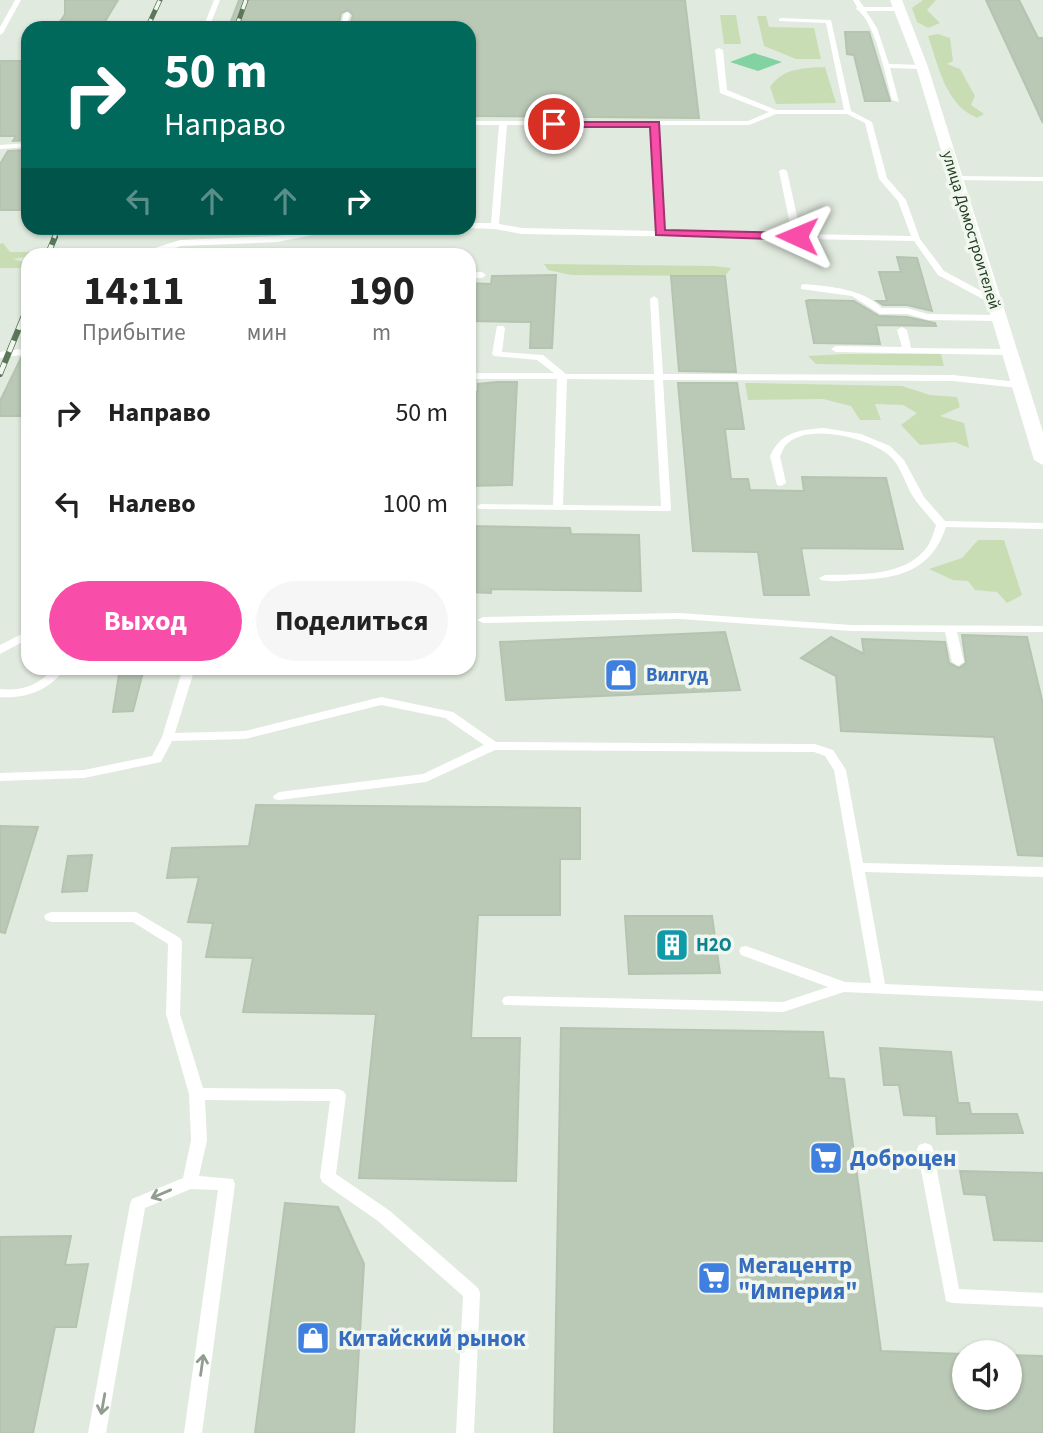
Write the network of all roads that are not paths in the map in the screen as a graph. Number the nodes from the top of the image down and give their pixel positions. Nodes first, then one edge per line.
1 (18, 0) edge
2 (218, 0) edge
3 (856, 0) edge
4 (898, 5) edge
5 (859, 9) junction
6 (347, 14) dead end
7 (781, 20) dead end
8 (209, 21) edge
9 (345, 21) edge
10 (0, 33) edge
11 (719, 50) dead end
12 (887, 66) junction
13 (922, 67) junction
14 (896, 100) dead end
15 (848, 112) junction
16 (775, 113) junction
17 (476, 123) edge
18 (503, 124) junction
19 (655, 124) junction
20 (21, 146) edge
21 (0, 147) edge
22 (783, 171) dead end
23 (956, 178) junction
24 (1043, 179) edge
25 (476, 226) edge
26 (495, 226) junction
27 (660, 233) junction
28 (297, 235) edge
29 (797, 236) junction
30 (916, 239) junction
31 (165, 248) edge
32 (476, 275) edge
33 (482, 275) dead end
34 (804, 287) dead end
35 (654, 299) dead end
36 (993, 301) junction
37 (998, 318) junction
38 (500, 328) dead end
39 (902, 330) dead end
40 (836, 349) dead end
41 (907, 349) junction
42 (21, 352) edge
43 (1008, 352) junction
44 (0, 355) edge
45 (562, 375) junction
46 (476, 376) edge
47 (659, 376) junction
48 (1018, 385) junction
49 (1043, 460) edge
50 (781, 484) dead end
51 (482, 507) dead end
52 (558, 508) junction
53 (942, 524) junction
54 (1043, 526) edge
55 (825, 578) dead end
56 (483, 620) dead end
57 (950, 629) junction
58 (1043, 629) edge
59 (21, 638) edge
60 (0, 650) edge
61 (958, 662) dead end
62 (55, 675) edge
63 (187, 675) edge
64 (0, 693) edge
65 (168, 737) junction
66 (493, 747) junction
67 (0, 777) edge
68 (279, 796) dead end
69 (858, 866) junction
70 (1043, 872) edge
71 (51, 917) dead end
72 (746, 951) dead end
73 (844, 987) junction
74 (879, 988) junction
75 (1043, 996) edge
76 (509, 1001) dead end
77 (197, 1094) junction
78 (925, 1149) dead end
79 (190, 1182) junction
80 (1043, 1300) edge
81 (97, 1433) edge
82 (193, 1433) edge
83 (465, 1433) edge

1 - 10 lane
2 - 8 lane
3 - 5 lane
4 - 5 lane
4 - 13 street, улица Домостроителей
5 - 12 lane
6 - 9 lane
7 - 15 lane
11 - 16 lane
12 - 13 lane
12 - 14 lane
13 - 23 street, улица Домостроителей
15 - 16 lane
15 - 30 lane
16 - 19 lane
17 - 18 lane
18 - 19 lane
18 - 26 lane
19 - 27 lane
20 - 21 lane
22 - 29 lane
23 - 24 lane
23 - 36 street, улица Домостроителей
25 - 26 lane
26 - 27 lane
27 - 29 lane
28 - 31 lane
29 - 30 lane
30 - 36 lane
32 - 33 lane
34 - 37 lane
35 - 47 lane
36 - 37 street, улица Домостроителей
37 - 43 street, улица Домостроителей
38 - 45 lane
39 - 41 lane
40 - 41 lane
41 - 43 lane
42 - 44 lane
43 - 48 street, улица Домостроителей
45 - 46 lane
45 - 47 lane
45 - 52 lane
47 - 48 lane
47 - 52 lane
48 - 49 street, улица Домостроителей
50 - 53 lane
51 - 52 lane
53 - 54 lane
53 - 55 lane
56 - 57 lane
57 - 58 lane
57 - 61 lane
59 - 60 lane
62 - 64 lane
63 - 65 lane
65 - 66 lane
65 - 67 lane
66 - 68 lane
66 - 69 lane
69 - 70 lane
69 - 74 lane
71 - 77 lane
72 - 73 lane
73 - 74 lane
73 - 76 lane
74 - 75 lane
77 - 79 lane
77 - 83 lane
78 - 80 lane
79 -> 81 lane
82 -> 79 lane

